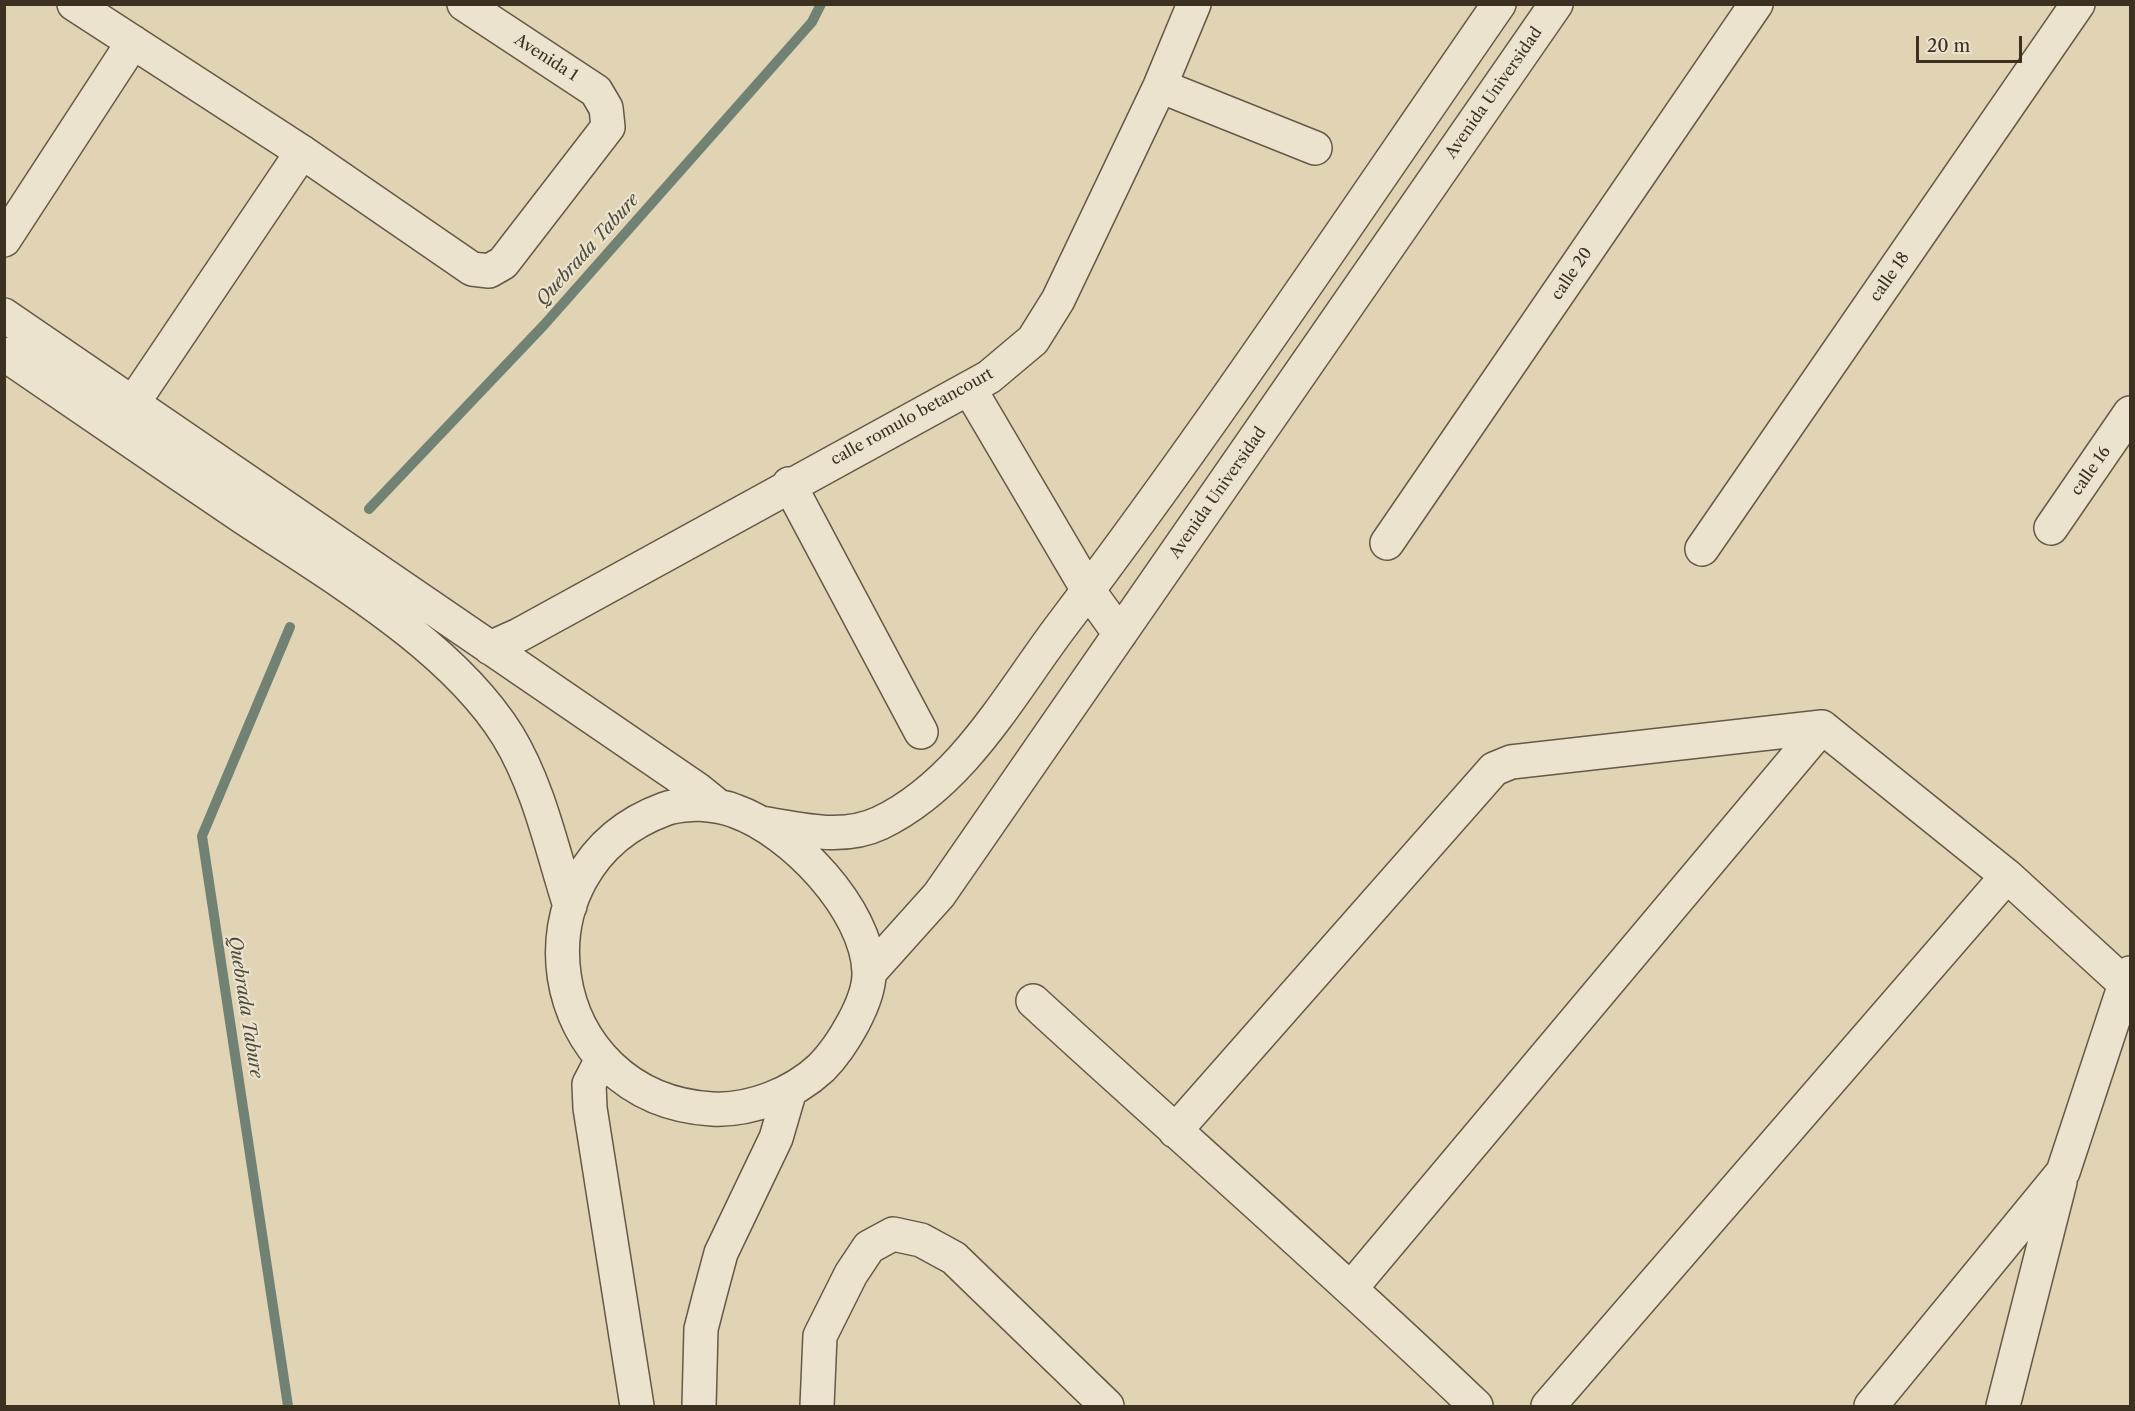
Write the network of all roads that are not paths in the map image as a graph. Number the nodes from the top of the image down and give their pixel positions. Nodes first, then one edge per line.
1 (74, 4) edge
2 (464, 4) edge
3 (1194, 4) edge
4 (1556, 4) edge
5 (1756, 4) edge
6 (2078, 4) edge
7 (1487, 8) edge
8 (133, 42) junction
9 (1160, 86) junction
10 (1315, 148) dead end
11 (302, 152) junction
12 (4, 240) edge
13 (4, 315) edge
14 (4, 354) edge
15 (969, 388) junction
16 (133, 403) junction
17 (2130, 413) edge
18 (789, 484) junction
19 (2051, 528) dead end
20 (1387, 543) dead end
21 (1702, 549) dead end
22 (1088, 590) junction
23 (1120, 634) junction
24 (490, 648) junction
25 (1822, 727) junction
26 (921, 732) dead end
27 (718, 806) junction
28 (761, 823) junction
29 (2007, 876) junction
30 (570, 906) junction
31 (869, 973) junction
32 (2128, 980) edge
33 (1033, 1001) dead end
34 (602, 1059) junction
35 (790, 1090) junction
36 (1175, 1131) junction
37 (2063, 1172) junction
38 (1352, 1287) junction
39 (637, 1407) edge
40 (699, 1407) edge
41 (817, 1407) edge
42 (1107, 1407) edge
43 (1476, 1407) edge
44 (1548, 1407) edge
45 (1871, 1407) edge
46 (2003, 1407) edge

1 - 8 street
2 - 11 street, Avenida 1
3 - 9 street, calle romulo betancourt
4 - 23 street, Avenida Universidad
5 - 20 street, calle 20
6 - 21 street, calle 18
7 - 22 street
8 - 11 street
8 - 12 street
9 - 10 street
9 - 15 street, calle romulo betancourt
11 - 16 street
13 - 16 street
14 - 30 street
15 - 18 street, calle romulo betancourt
15 - 22 street
16 - 24 street
17 - 19 street, calle 16
18 - 24 street, calle romulo betancourt
18 - 26 street
22 - 23 street
22 - 28 street
23 - 31 street, Avenida Universidad
24 - 27 street
25 - 29 street
25 - 36 street
25 - 38 street
27 - 28 street
27 - 30 street
28 - 31 street
29 - 32 street
29 - 44 street
30 - 34 street
31 - 35 street
32 - 37 street
33 - 36 street
34 - 35 street
34 - 39 street
35 - 40 street
36 - 38 street
37 - 45 street
37 - 46 street
38 - 43 street
41 - 42 street

